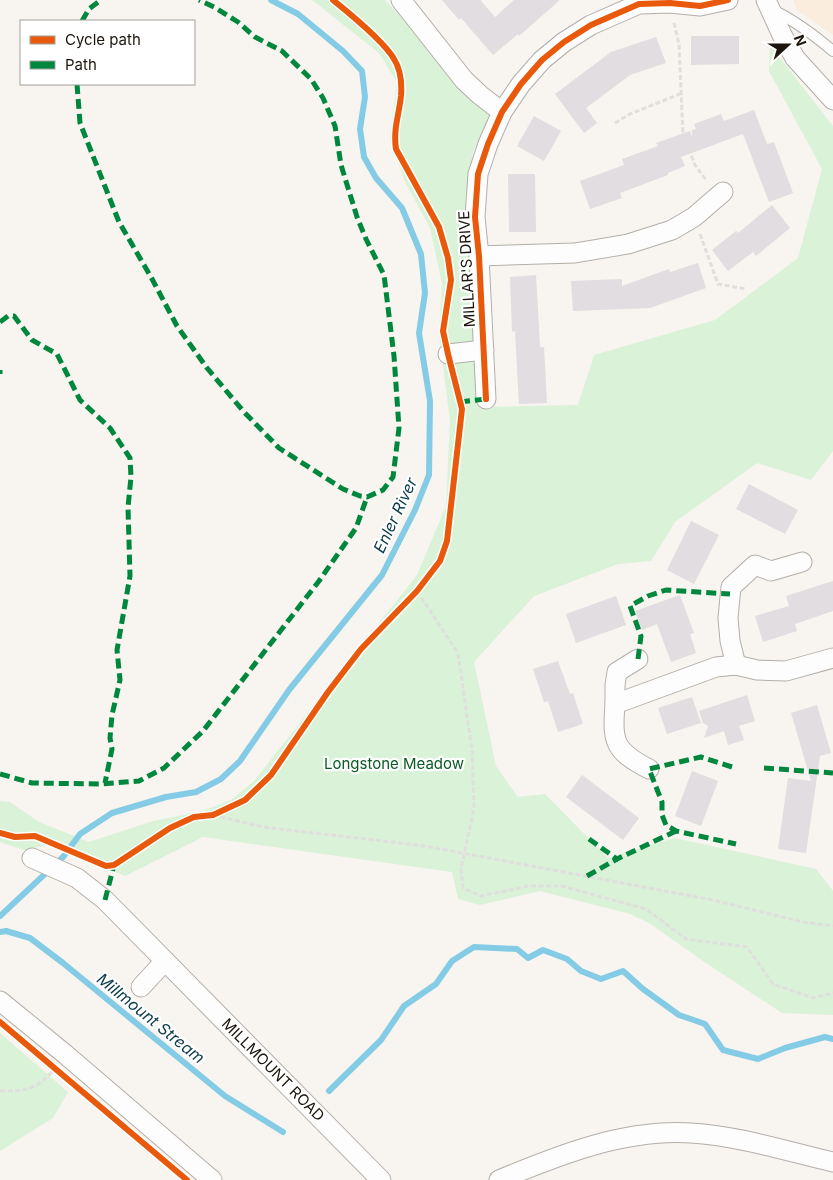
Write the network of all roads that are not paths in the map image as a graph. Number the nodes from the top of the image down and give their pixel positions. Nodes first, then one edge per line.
1 (401, 0) edge
2 (728, 0) edge
3 (639, 2) edge
4 (768, 4) edge
5 (833, 51) edge
6 (833, 100) edge
7 (502, 112) junction
8 (720, 194) road end
9 (479, 256) junction
10 (484, 350) junction
11 (448, 354) dead end
12 (486, 399) dead end
13 (802, 562) dead end
14 (833, 658) edge
15 (638, 659) dead end
16 (736, 665) junction
17 (615, 704) junction
18 (649, 769) dead end
19 (32, 858) dead end
20 (165, 961) junction
21 (141, 987) dead end
22 (4, 1004) edge
23 (833, 1162) edge
24 (212, 1180) edge
25 (381, 1180) edge
26 (499, 1180) edge

1 - 7 street
2 - 3 street, MILLAR'S DRIVE
3 - 7 street, MILLAR'S DRIVE
4 - 5 lane
4 - 6 street
7 - 9 street, MILLAR'S DRIVE
8 - 9 street
9 - 10 street, MILLAR'S DRIVE
10 - 11 street
10 - 12 street, MILLAR'S DRIVE
13 - 16 street
14 - 16 street
15 - 17 street
16 - 17 street
17 - 18 street
19 - 20 street, MILLMOUNT ROAD
20 - 21 street
20 - 25 street, MILLMOUNT ROAD
22 - 24 street
23 - 26 street

